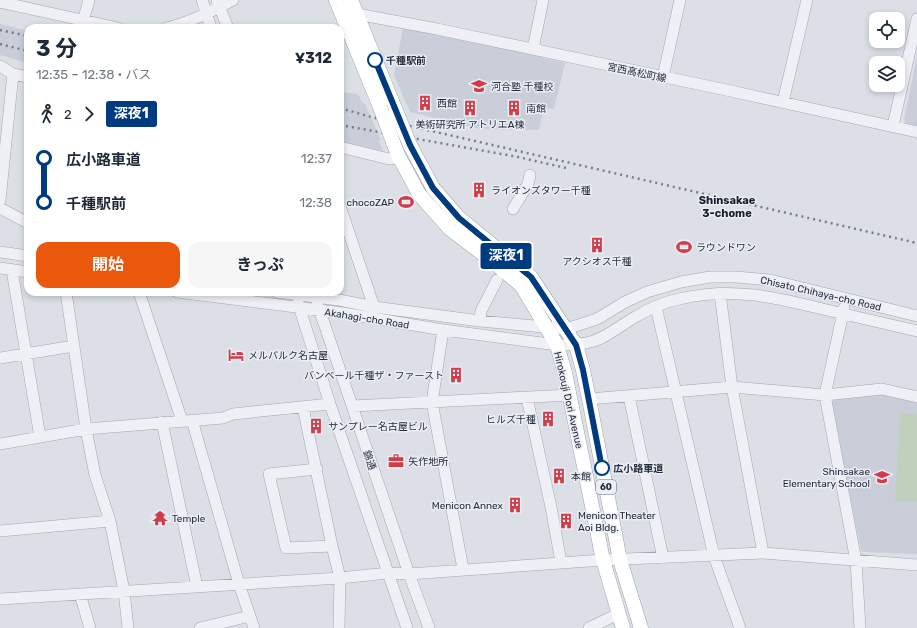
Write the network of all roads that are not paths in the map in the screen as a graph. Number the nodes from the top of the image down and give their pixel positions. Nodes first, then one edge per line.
1 (89, 0) edge
2 (202, 0) edge
3 (233, 0) edge
4 (336, 0) edge
5 (351, 0) edge
6 (543, 0) edge
7 (680, 0) edge
8 (807, 0) edge
9 (0, 2) edge
10 (218, 4) edge
11 (40, 5) edge
12 (206, 13) junction
13 (357, 14) junction
14 (917, 19) edge
15 (84, 20) junction
16 (101, 24) edge
17 (179, 24) edge
18 (210, 24) edge
19 (226, 24) edge
20 (533, 50) junction
21 (0, 66) edge
22 (13, 74) junction
23 (24, 76) edge
24 (664, 77) junction
25 (783, 102) junction
26 (893, 126) junction
27 (917, 132) edge
28 (344, 148) edge
29 (399, 157) junction
30 (530, 175) dead end
31 (0, 200) edge
32 (0, 208) edge
33 (512, 209) dead end
34 (344, 218) edge
35 (24, 221) edge
36 (0, 252) edge
37 (24, 255) edge
38 (0, 268) edge
39 (12, 270) junction
40 (24, 272) edge
41 (497, 280) dead end
42 (720, 293) junction
43 (67, 296) edge
44 (140, 296) edge
45 (208, 296) edge
46 (290, 296) edge
47 (316, 296) edge
48 (321, 296) edge
49 (846, 299) junction
50 (374, 307) junction
51 (656, 307) junction
52 (299, 308) junction
53 (319, 310) junction
54 (843, 314) junction
55 (917, 316) edge
56 (480, 321) junction
57 (547, 328) junction
58 (566, 329) junction
59 (443, 330) junction
60 (917, 331) edge
61 (557, 345) junction
62 (576, 345) junction
63 (74, 346) junction
64 (26, 354) junction
65 (0, 358) edge
66 (732, 387) junction
67 (677, 392) junction
68 (825, 395) junction
69 (570, 396) junction
70 (629, 396) junction
71 (917, 397) edge
72 (527, 398) junction
73 (589, 399) junction
74 (432, 402) junction
75 (330, 404) junction
76 (352, 406) junction
77 (303, 407) junction
78 (187, 420) junction
79 (162, 422) junction
80 (86, 429) junction
81 (40, 437) junction
82 (0, 444) edge
83 (317, 469) junction
84 (110, 521) junction
85 (0, 531) edge
86 (332, 546) junction
87 (763, 553) junction
88 (714, 556) junction
89 (663, 558) junction
90 (603, 560) junction
91 (620, 560) junction
92 (856, 561) junction
93 (561, 562) junction
94 (917, 565) edge
95 (463, 569) junction
96 (388, 573) junction
97 (409, 574) junction
98 (340, 578) junction
99 (239, 584) junction
100 (197, 587) junction
101 (124, 591) junction
102 (80, 594) junction
103 (0, 599) edge
104 (618, 614) junction
105 (250, 616) junction
106 (90, 628) edge
107 (128, 628) edge
108 (200, 628) edge
109 (254, 628) edge
110 (339, 628) edge
111 (407, 628) edge
112 (429, 628) edge
113 (589, 628) edge
114 (623, 628) edge
115 (641, 628) edge
116 (740, 628) edge
117 (860, 628) edge

1 - 15 street
2 - 12 street
3 - 10 street
4 - 29 main road, Hirokouji Dori Avenue / 60, bridge
5 - 13 main road, Hirokouji Dori Avenue / 60
6 - 20 street
7 - 24 street
8 - 25 street
9 - 11 street
10 - 12 street
10 - 19 street
11 - 15 street
12 - 17 street
12 - 18 street
13 - 20 street, 宮西高松町線
13 - 58 main road, Hirokouji Dori Avenue / 60, bridge
14 - 26 street
15 - 16 street
20 - 24 street, 宮西高松町線
21 - 22 street
22 - 23 street
22 - 31 street
24 - 25 street, 宮西高松町線
25 - 26 street, 宮西高松町線
26 - 27 street, 宮西高松町線
28 - 29 street
29 - 57 main road, Hirokouji Dori Avenue / 60
30 - 33 street
32 - 35 street
34 - 50 street
36 - 37 street
38 - 39 street
39 - 40 street
39 - 64 street
41 - 56 street
42 - 51 street, Chisato Chihaya-cho Road
42 - 54 street, Chisato Chihaya-cho Road
42 - 66 street
43 - 63 street
44 - 78 street
45 - 52 street, Akahagi-cho Road
46 - 52 street
47 - 53 street, 錦通
48 - 50 street, Akahagi-cho Road
49 - 54 street
49 - 55 street, Chisato Chihaya-cho Road
49 - 58 street, Chisato Chihaya-cho Road
50 - 56 street, Akahagi-cho Road
51 - 62 street, Chisato Chihaya-cho Road
51 - 67 street
52 - 53 street, Akahagi-cho Road
52 - 75 street, 錦通
53 - 59 street, Akahagi-cho Road
53 - 76 street, 錦通
54 - 60 street, Chisato Chihaya-cho Road
54 - 68 street
56 - 57 street, Akahagi-cho Road
57 - 58 street, Akahagi-cho Road
57 - 61 main road, Hirokouji Dori Avenue / 60
58 - 62 main road, Hirokouji Dori Avenue / 60
59 - 61 street, Akahagi-cho Road
59 - 74 street
61 - 62 street, Akahagi-cho Road
61 - 69 main road, Hirokouji Dori Avenue / 60
62 - 73 main road, Hirokouji Dori Avenue / 60
63 - 64 street
63 - 80 street
64 - 65 street
64 - 81 street
66 - 67 street
66 - 68 street
66 - 87 street
67 - 70 street
67 - 88 street
68 - 71 street
68 - 92 street
69 - 72 street
69 - 90 main road, Hirokouji Dori Avenue / 60
70 - 73 street
70 - 89 street
72 - 74 street
72 - 93 street
73 - 91 main road, Hirokouji Dori Avenue / 60
74 - 76 street
74 - 95 street
75 - 77 street
75 - 96 street, 錦通
76 - 97 street, 錦通
77 - 78 street
77 - 83 street
78 - 79 street
78 - 99 street
79 - 80 street
79 - 100 street
80 - 81 street
80 - 84 street
81 - 82 street
83 - 86 street
83 - 86 street
84 - 85 street
84 - 101 street
86 - 98 street
87 - 88 street
87 - 92 street
88 - 89 street
88 - 116 street
89 - 91 street
90 - 91 street
90 - 93 street
90 - 104 main road, Hirokouji Dori Avenue / 60
91 - 115 main road, Hirokouji Dori Avenue / 60
92 - 94 street
92 - 117 street
93 - 95 street
95 - 97 street
96 - 97 street
96 - 98 street
96 - 111 street, 錦通
97 - 112 street, 錦通
98 - 99 street
98 - 110 street
99 - 100 street
99 - 105 street
100 - 101 street
101 - 102 street
101 - 107 street
102 - 103 street
102 - 106 street
104 - 113 street
104 - 114 main road, Hirokouji Dori Avenue / 60
105 - 108 street
105 - 109 street

